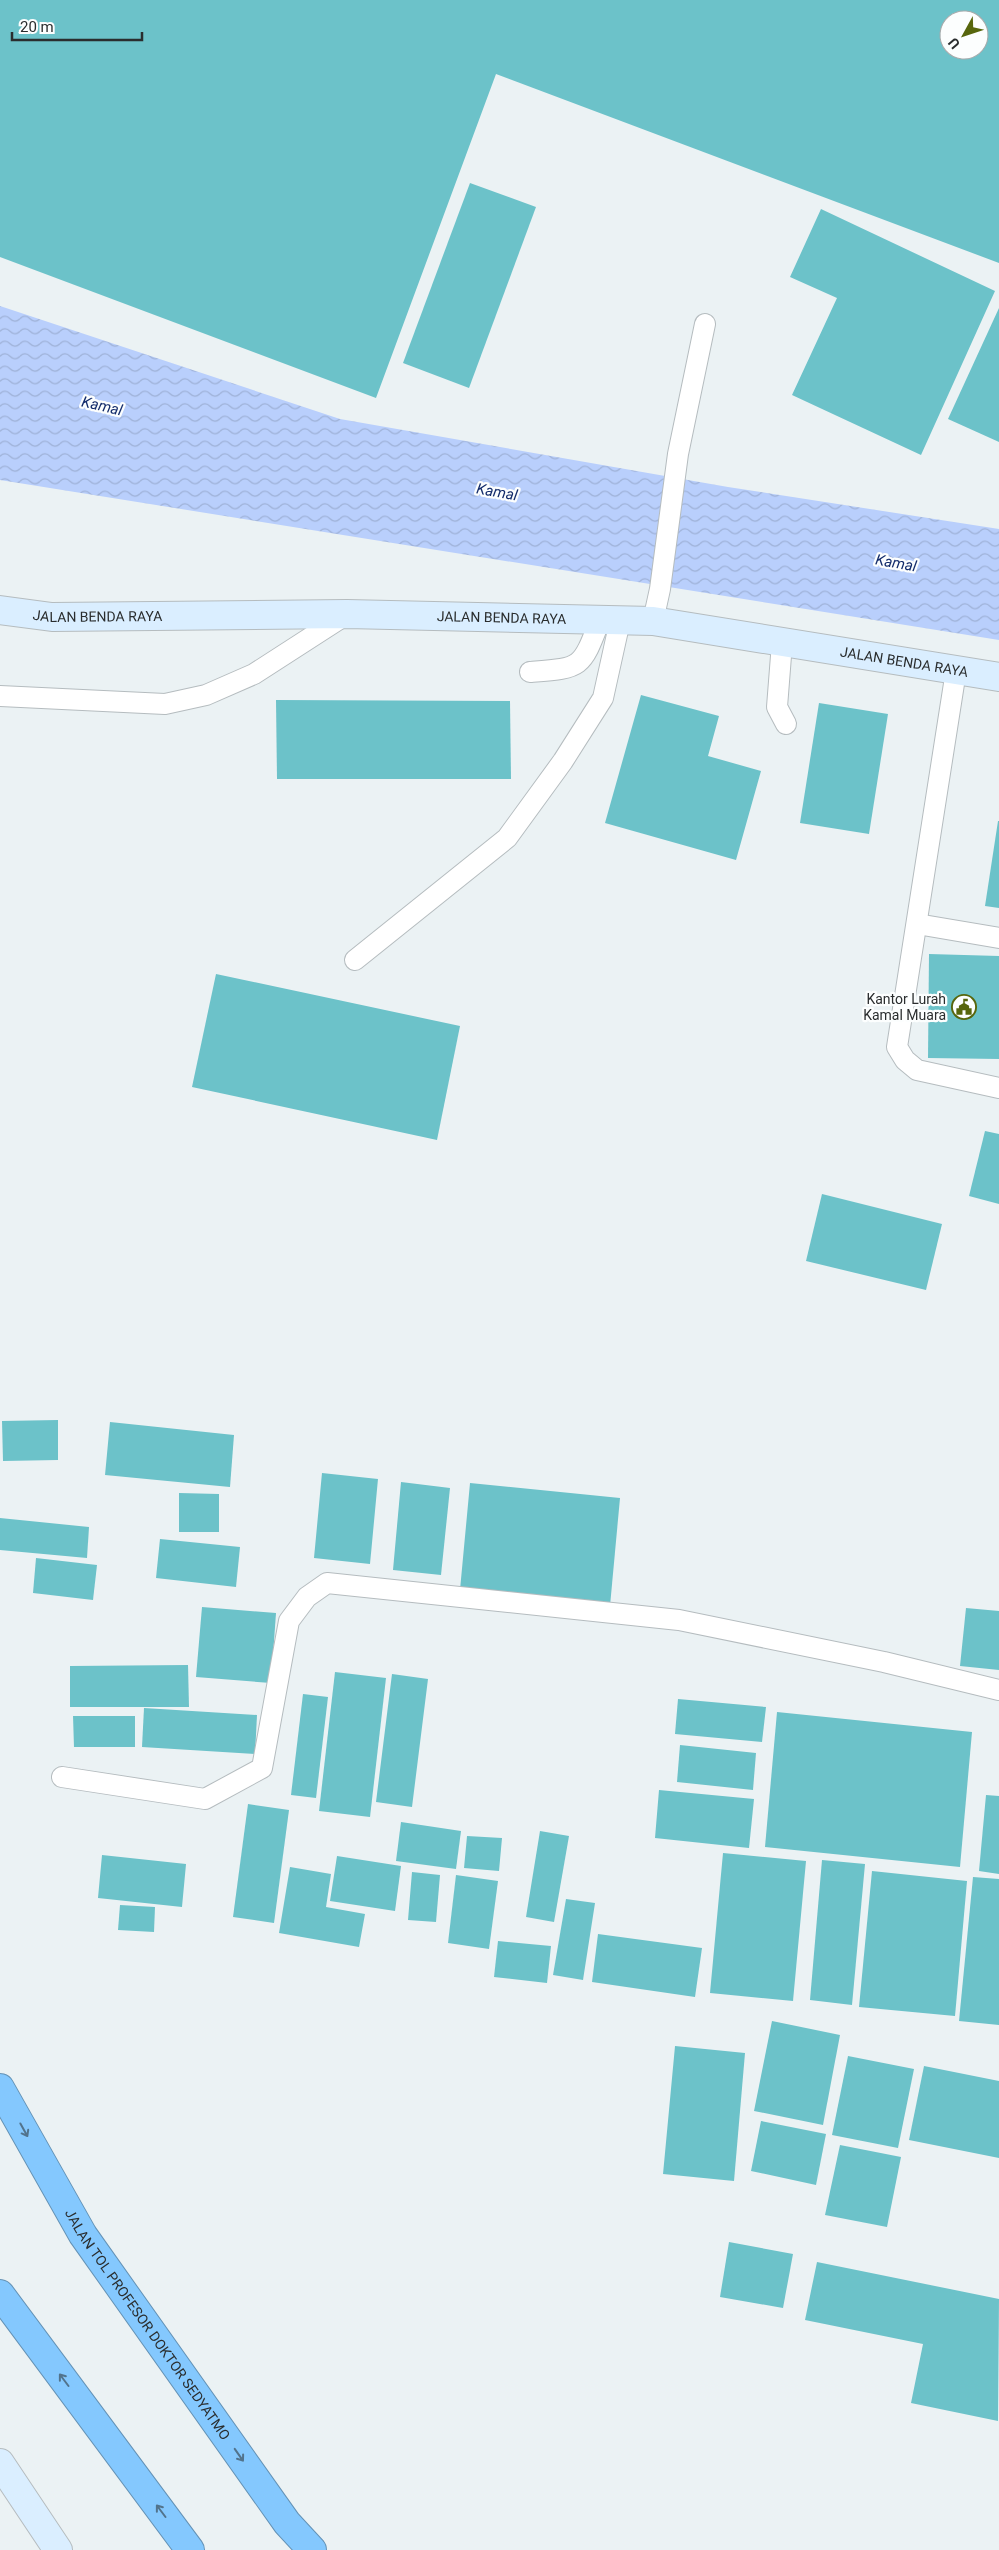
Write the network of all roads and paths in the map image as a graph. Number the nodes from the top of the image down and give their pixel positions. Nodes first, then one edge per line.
1 (705, 324) dead end
2 (0, 610) edge
3 (347, 614) junction
4 (610, 620) junction
5 (653, 621) junction
6 (782, 642) junction
7 (956, 671) junction
8 (530, 672) dead end
9 (999, 677) edge
10 (0, 696) edge
11 (786, 724) dead end
12 (917, 924) junction
13 (999, 938) edge
14 (354, 960) dead end
15 (999, 1088) edge
16 (999, 1690) edge
17 (62, 1778) dead end
18 (0, 2088) edge
19 (0, 2294) edge
20 (0, 2463) edge
21 (58, 2550) edge
22 (190, 2550) edge
23 (312, 2550) edge

1 - 5 lane
2 - 3 main road, JALAN BENDA RAYA
3 - 4 main road, JALAN BENDA RAYA
3 - 10 lane
4 - 5 main road, JALAN BENDA RAYA
4 - 8 lane
4 - 14 lane
5 - 6 main road, JALAN BENDA RAYA
6 - 7 main road, JALAN BENDA RAYA
6 - 11 lane
7 - 9 main road, JALAN BENDA RAYA
7 - 12 lane
12 - 13 lane
12 - 15 lane
16 - 17 lane
18 -> 23 highway, JALAN TOL PROFESOR DOKTOR SEDYATMO
22 -> 19 highway
20 - 21 main road

